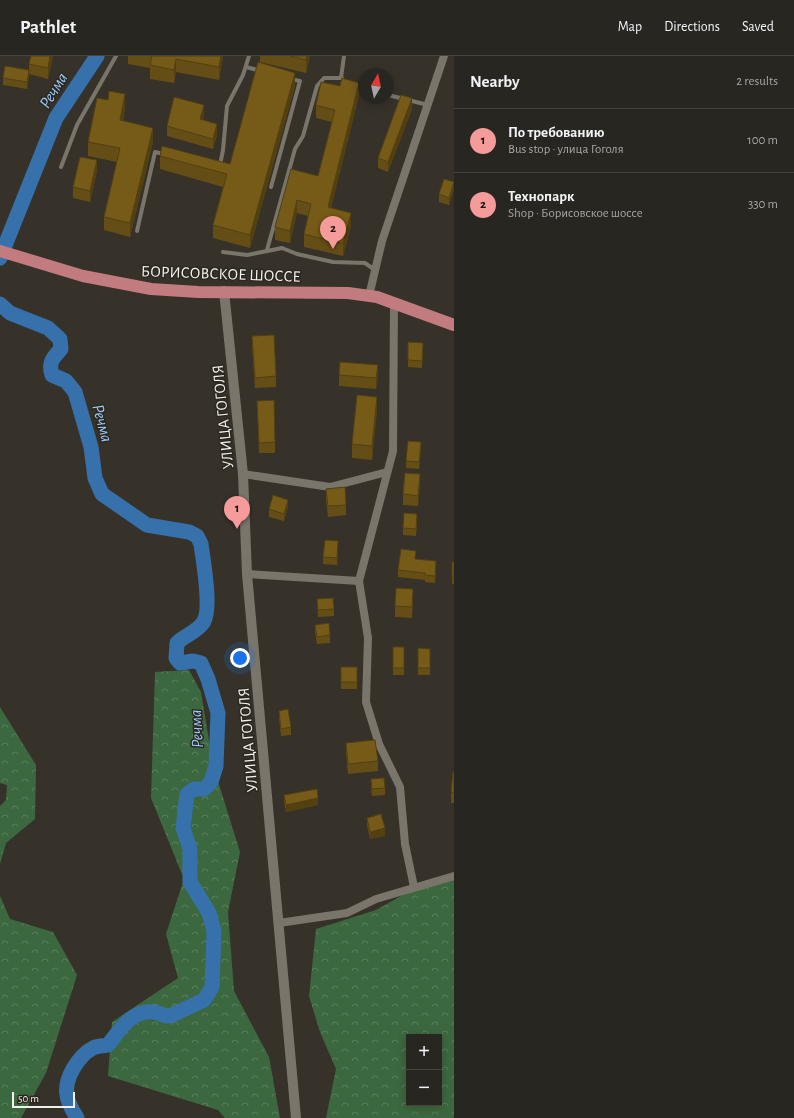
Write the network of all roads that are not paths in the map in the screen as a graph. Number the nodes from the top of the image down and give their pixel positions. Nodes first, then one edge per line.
1 (116, 56) edge
2 (249, 56) edge
3 (344, 56) edge
4 (444, 56) edge
5 (246, 67) junction
6 (266, 72) edge
7 (286, 78) edge
8 (341, 78) junction
9 (346, 81) edge
10 (352, 84) edge
11 (358, 86) edge
12 (394, 96) edge
13 (428, 105) junction
14 (170, 155) edge
15 (213, 163) edge
16 (61, 167) dead end
17 (271, 187) dead end
18 (137, 231) dead end
19 (267, 250) junction
20 (0, 251) edge
21 (223, 252) dead end
22 (376, 270) junction
23 (224, 292) junction
24 (369, 296) junction
25 (394, 302) junction
26 (454, 325) edge
27 (387, 472) junction
28 (243, 474) junction
29 (247, 574) junction
30 (359, 581) junction
31 (454, 876) edge
32 (414, 887) junction
33 (279, 923) junction
34 (296, 1118) edge

1 - 16 lane
2 - 5 lane
3 - 8 lane
4 - 13 street
5 - 6 lane
5 - 15 lane
7 - 17 lane
8 - 9 lane
8 - 19 lane
10 - 11 lane
12 - 13 lane
13 - 22 street
14 - 18 lane
19 - 21 lane
19 - 22 lane
20 - 23 main road, БОРИСОВСКОЕ ШОССЕ
22 - 24 street
23 - 24 main road, БОРИСОВСКОЕ ШОССЕ
23 - 28 street, УЛИЦА ГОГОЛЯ
24 - 25 main road, БОРИСОВСКОЕ ШОССЕ
25 - 26 main road, БОРИСОВСКОЕ ШОССЕ
25 - 27 street
27 - 28 street
27 - 30 street
28 - 29 street, УЛИЦА ГОГОЛЯ
29 - 30 street
29 - 33 street, УЛИЦА ГОГОЛЯ
30 - 32 street
31 - 32 street
32 - 33 street
33 - 34 street, УЛИЦА ГОГОЛЯ

